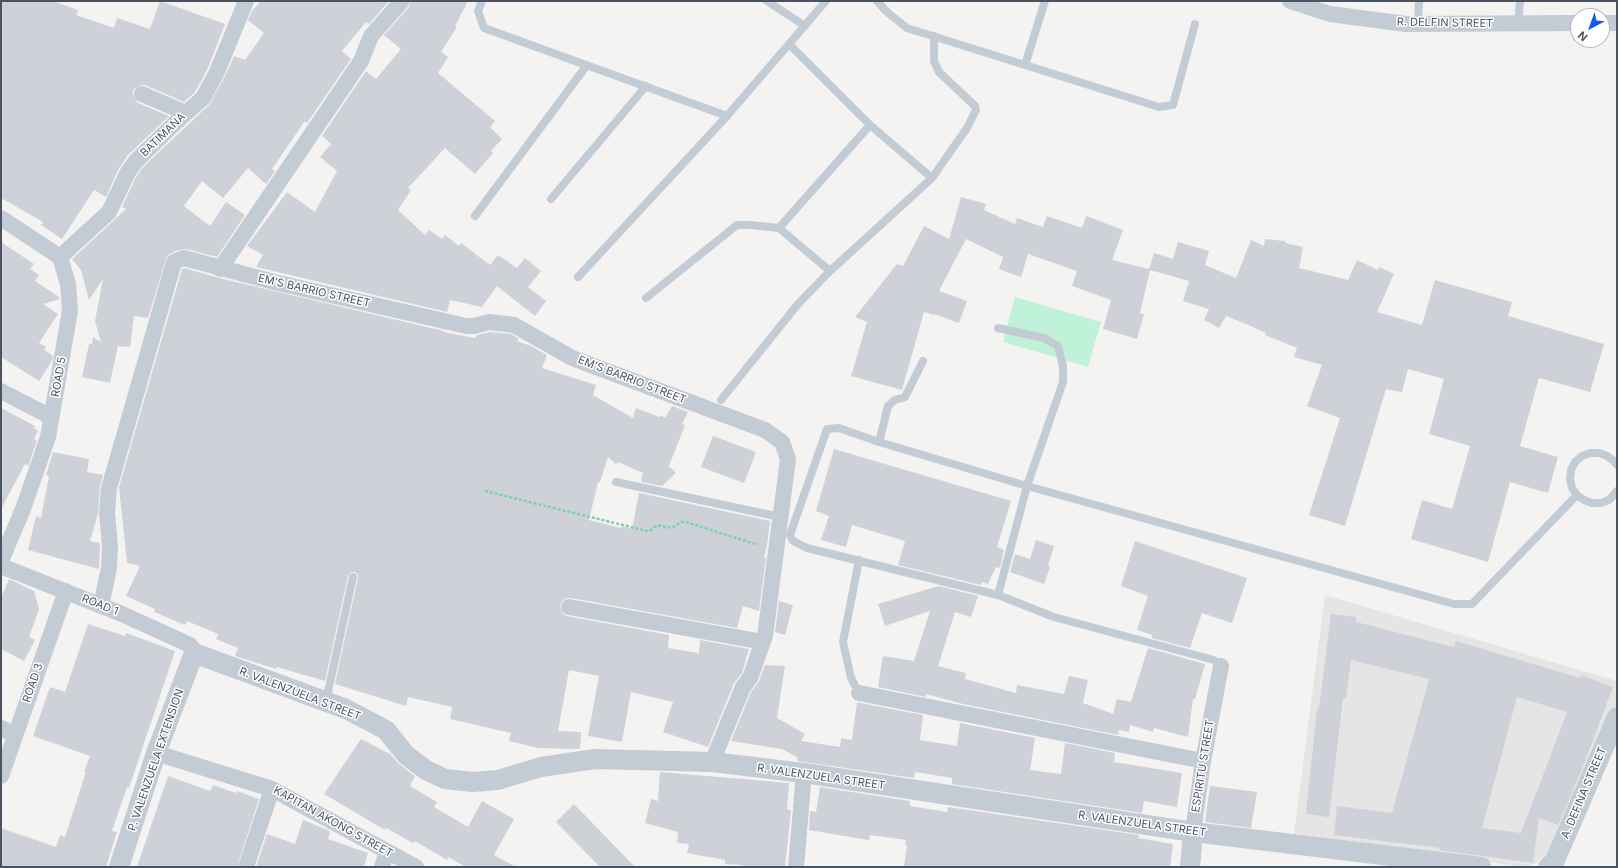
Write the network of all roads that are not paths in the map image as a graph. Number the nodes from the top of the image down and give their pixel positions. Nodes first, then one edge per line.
1 (246, 1) edge
2 (402, 1) edge
3 (482, 1) edge
4 (766, 1) edge
5 (826, 1) edge
6 (877, 1) edge
7 (1044, 1) edge
8 (1290, 1) edge
9 (1419, 1) edge
10 (1520, 1) edge
11 (1570, 23) edge
12 (1195, 24) dead end
13 (1418, 24) junction
14 (1518, 24) junction
15 (805, 26) junction
16 (934, 36) junction
17 (789, 44) junction
18 (587, 65) junction
19 (1025, 65) junction
20 (646, 86) junction
21 (142, 94) dead end
22 (186, 113) junction
23 (727, 116) junction
24 (870, 125) junction
25 (932, 178) junction
26 (551, 199) dead end
27 (474, 216) dead end
28 (1, 218) edge
29 (779, 228) junction
30 (60, 257) junction
31 (220, 269) junction
32 (830, 271) junction
33 (578, 277) dead end
34 (646, 298) dead end
35 (998, 328) dead end
36 (923, 361) dead end
37 (1, 391) edge
38 (721, 400) dead end
39 (51, 417) junction
40 (879, 442) junction
41 (1617, 465) edge
42 (616, 482) dead end
43 (1028, 486) junction
44 (1617, 491) edge
45 (1577, 495) junction
46 (780, 517) junction
47 (859, 560) junction
48 (1, 561) edge
49 (1, 566) edge
50 (353, 577) dead end
51 (66, 591) junction
52 (998, 595) junction
53 (101, 606) junction
54 (569, 607) dead end
55 (763, 642) junction
56 (194, 653) junction
57 (1221, 666) joint
58 (859, 693) joint
59 (326, 702) junction
60 (1617, 717) edge
61 (8, 732) edge
62 (156, 753) junction
63 (1203, 761) junction
64 (712, 762) junction
65 (804, 774) junction
66 (1, 776) edge
67 (272, 789) junction
68 (1194, 832) junction
69 (384, 860) edge
70 (119, 867) edge
71 (246, 867) edge
72 (416, 867) edge
73 (796, 867) edge
74 (1190, 867) edge
75 (1481, 867) edge
76 (1548, 867) edge

1 - 22 street, BATIMANA
2 - 31 street
3 - 18 lane
4 - 15 lane
5 - 15 lane
6 - 16 lane
7 - 19 lane
8 - 13 street, R. DELFIN STREET
9 - 13 lane
10 - 14 lane
11 - 14 street, R. DELFIN STREET
12 - 19 lane
13 - 14 street, R. DELFIN STREET
15 - 17 lane
16 - 19 lane
16 - 25 lane
17 - 23 lane
17 - 24 lane
18 - 20 lane
18 - 27 lane
20 - 23 lane
20 - 26 lane
21 - 22 street
22 - 30 street, BATIMANA
23 - 33 lane
24 - 25 lane
24 - 29 lane
25 - 32 lane
28 - 30 street
29 - 32 lane
29 - 34 lane
30 - 39 street, ROAD 5
31 - 46 street, EM’S BARRIO STREET
31 - 53 street, EM’S BARRIO STREET
32 - 38 lane
35 - 43 lane
36 - 40 lane
37 - 39 street
39 - 48 street, ROAD 5
40 - 43 lane
40 - 47 lane
41 - 45 lane
42 - 46 lane
43 - 45 lane
43 - 52 lane
44 - 45 lane
46 - 55 street
47 - 52 lane
47 - 58 lane
49 - 51 street, ROAD 1
50 - 59 lane
51 - 53 street, ROAD 1
51 - 61 street, ROAD 3
52 - 57 lane
53 - 56 street, ROAD 1
54 - 55 street
55 - 64 street
56 - 59 street, R. VALENZUELA STREET
56 - 62 street, P. VALENZUELA EXTENSION
57 - 63 street, ESPIRITU STREET
58 - 63 street
59 - 64 street, R. VALENZUELA STREET
60 - 76 street, A. DEFINA STREET
61 - 66 street, ROAD 3
62 - 67 street, KAPITAN AKONG STREET
62 - 70 street, P. VALENZUELA EXTENSION
63 - 68 street, ESPIRITU STREET
64 - 65 street, R. VALENZUELA STREET
65 - 68 street, R. VALENZUELA STREET
65 - 73 street
67 - 69 street, KAPITAN AKONG STREET
67 - 71 street
68 - 74 street, ESPIRITU STREET
68 - 75 street, R. VALENZUELA STREET
69 - 72 street, KAPITAN AKONG STREET

